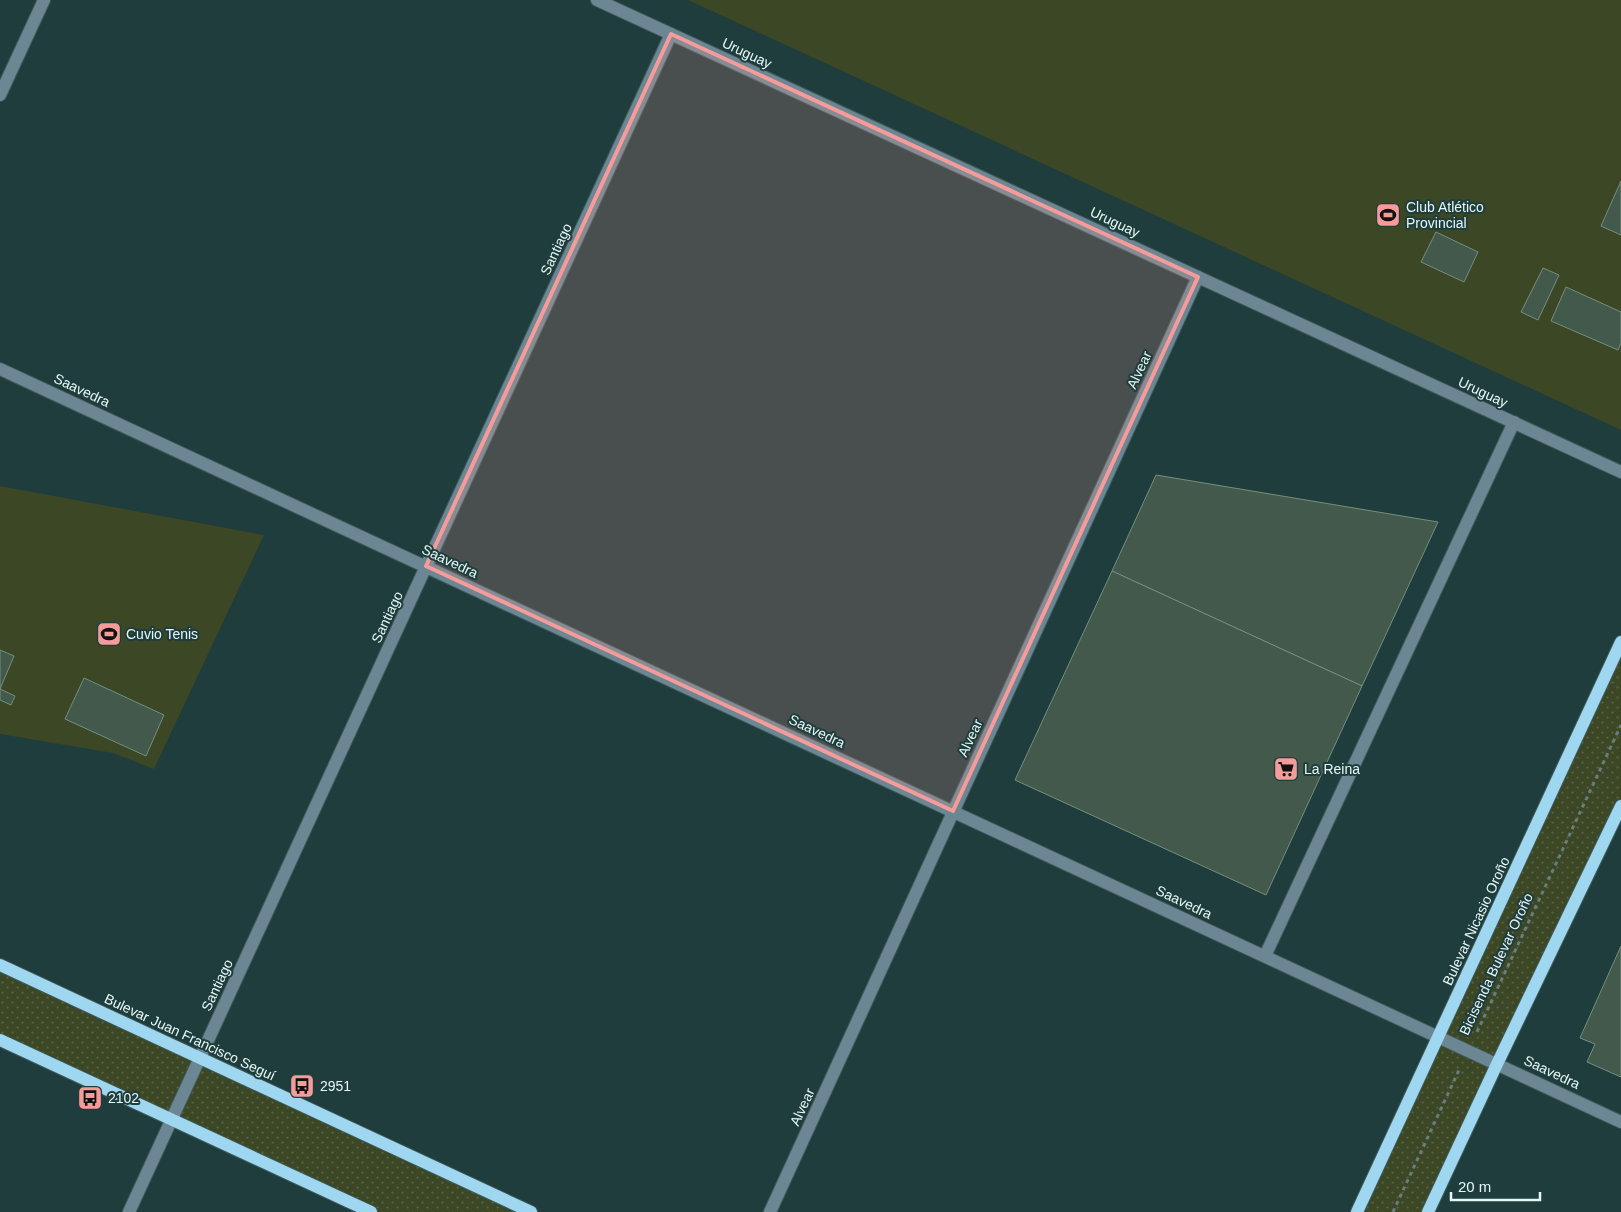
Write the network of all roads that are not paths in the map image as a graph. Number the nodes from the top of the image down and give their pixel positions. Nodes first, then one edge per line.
1 (44, 0) edge
2 (597, 0) edge
3 (671, 34) junction
4 (0, 96) edge
5 (1198, 277) junction
6 (0, 369) edge
7 (1514, 422) junction
8 (1621, 472) edge
9 (426, 566) junction
10 (1621, 642) edge
11 (1621, 806) edge
12 (953, 811) junction
13 (1265, 956) junction
14 (0, 965) edge
15 (1439, 1036) junction
16 (0, 1040) edge
17 (200, 1058) junction
18 (1497, 1064) junction
19 (171, 1120) junction
20 (1621, 1122) edge
21 (129, 1212) edge
22 (371, 1212) edge
23 (531, 1212) edge
24 (770, 1212) edge
25 (1357, 1212) edge
26 (1428, 1212) edge

1 - 4 street
2 - 3 street, Uruguay
3 - 5 street, Uruguay
3 - 9 street, Santiago
5 - 7 street, Uruguay
5 - 12 street, Alvear
6 - 9 street, Saavedra
7 - 8 street, Uruguay
7 - 13 street
9 - 12 street, Saavedra
9 - 17 street, Santiago
10 - 15 main road, Bulevar Nicasio Oroño
11 - 18 main road
12 - 13 street, Saavedra
12 - 24 street, Alvear
13 - 15 street, Saavedra
14 - 17 main road, Bulevar Juan Francisco Seguí
15 - 18 street, Saavedra
15 - 25 main road, Bulevar Nicasio Oroño
16 - 19 main road
17 - 19 street, Santiago
17 - 23 main road, Bulevar Juan Francisco Seguí
18 - 20 street, Saavedra
18 - 26 main road
19 - 21 street, Santiago
19 - 22 main road

